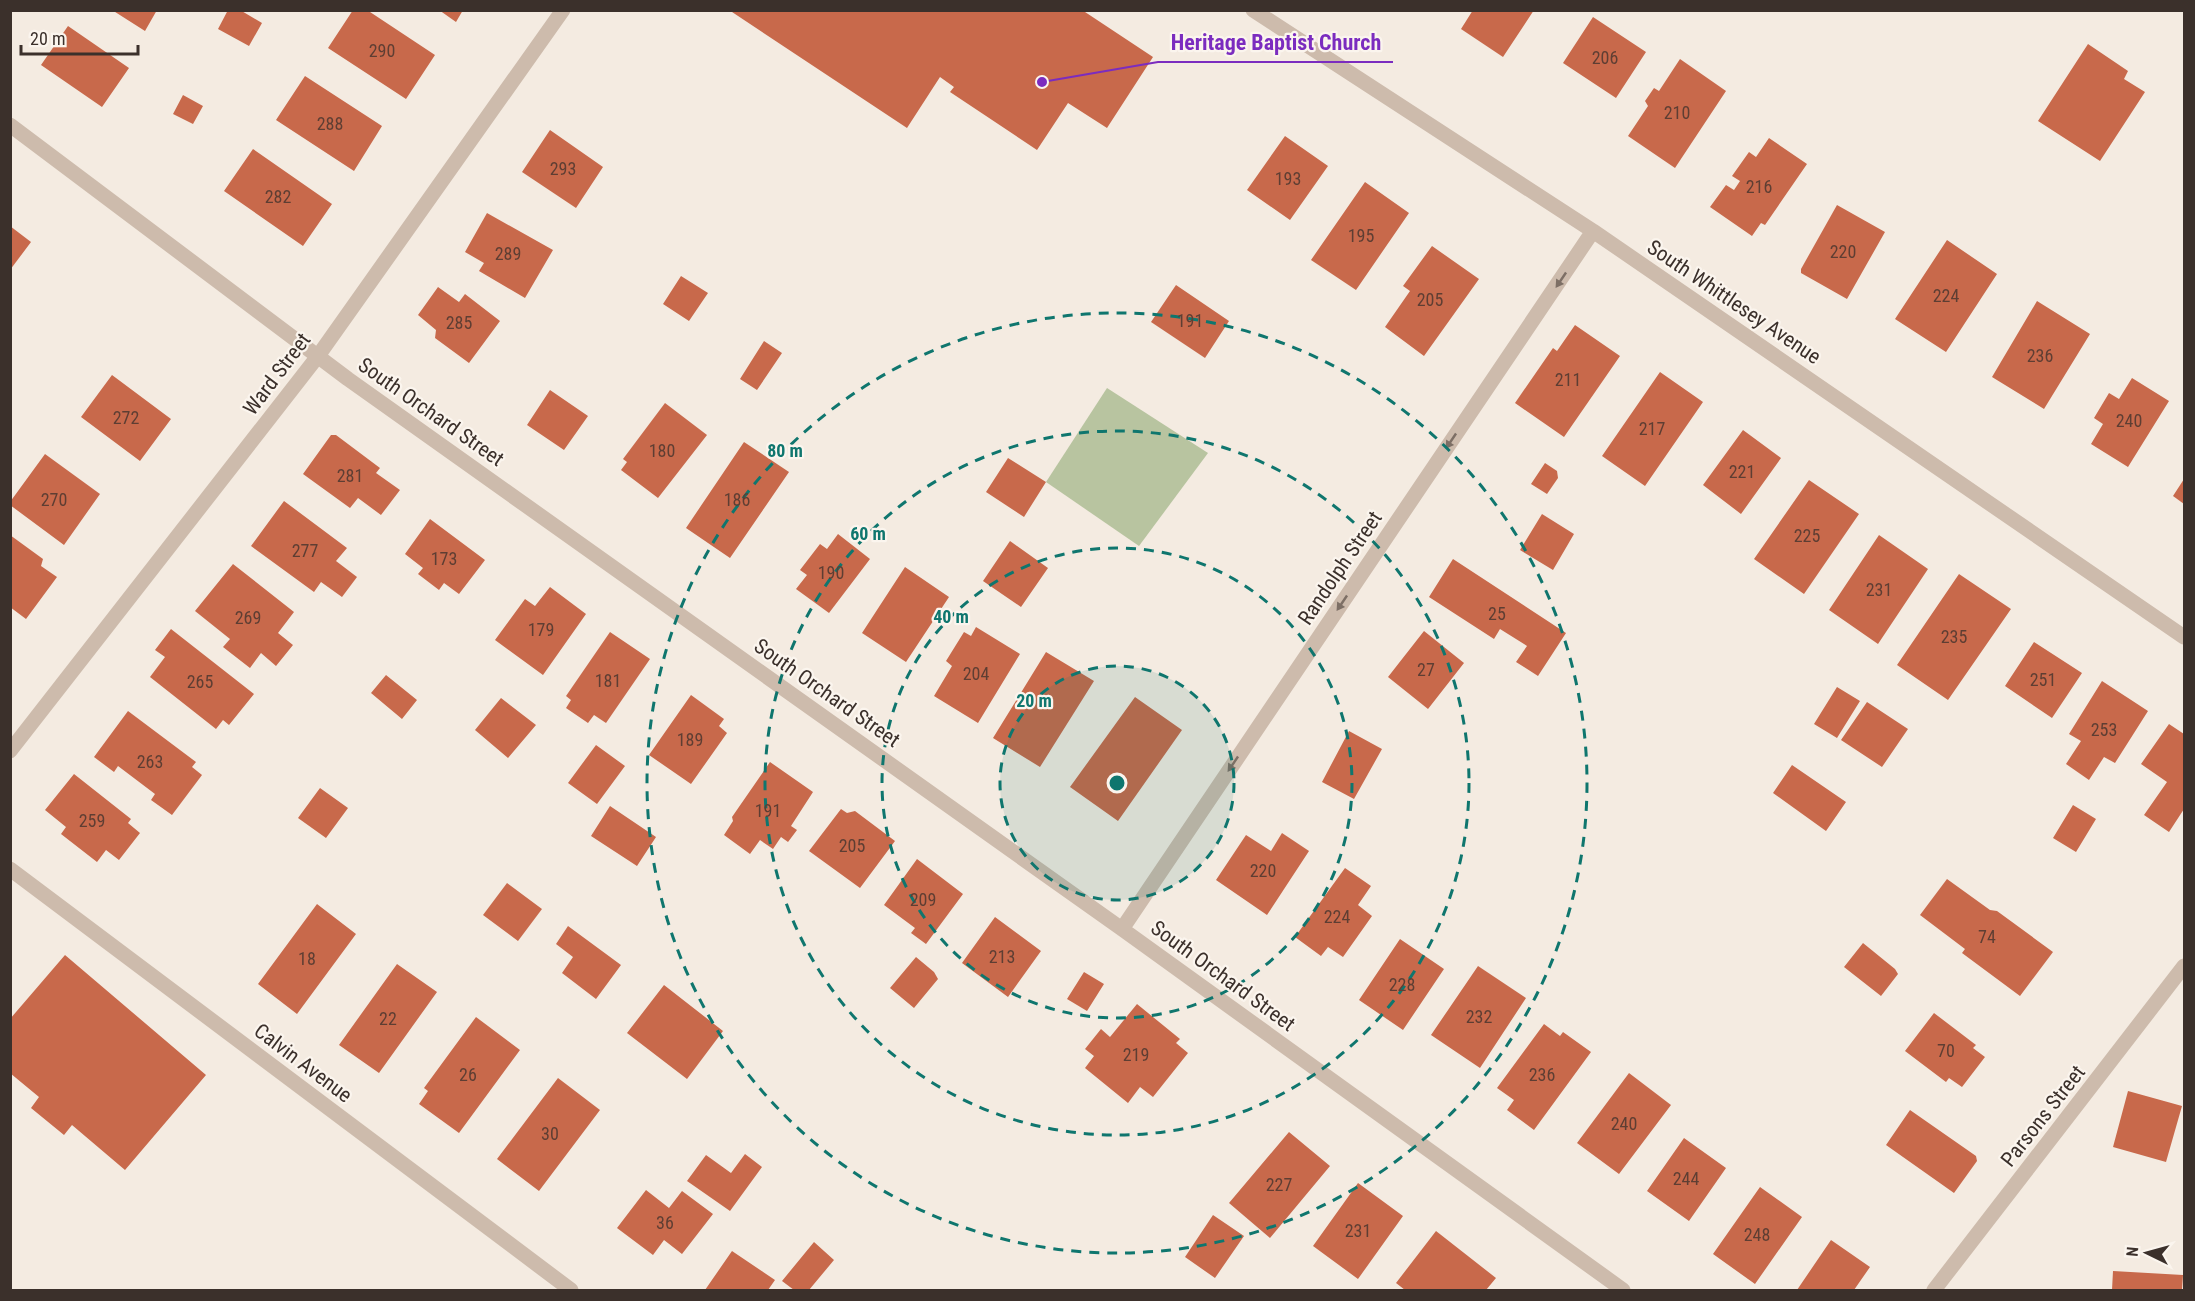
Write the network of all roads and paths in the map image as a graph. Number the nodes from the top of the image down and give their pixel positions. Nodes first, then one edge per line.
1 (563, 10) edge
2 (1253, 10) edge
3 (10, 125) edge
4 (1593, 231) junction
5 (318, 356) junction
6 (2184, 637) edge
7 (10, 752) edge
8 (10, 869) edge
9 (1122, 929) junction
10 (2184, 966) edge
11 (571, 1290) edge
12 (1623, 1290) edge
13 (1934, 1290) edge

1 - 5 street, Ward Street
2 - 4 street, South Whittlesey Avenue
3 - 5 street, South Orchard Street
4 - 6 street, South Whittlesey Avenue
4 -> 9 street, Randolph Street
5 - 7 street, Ward Street
5 - 9 street, South Orchard Street
8 - 11 street, Calvin Avenue
9 - 12 street, South Orchard Street
10 - 13 street, Parsons Street

